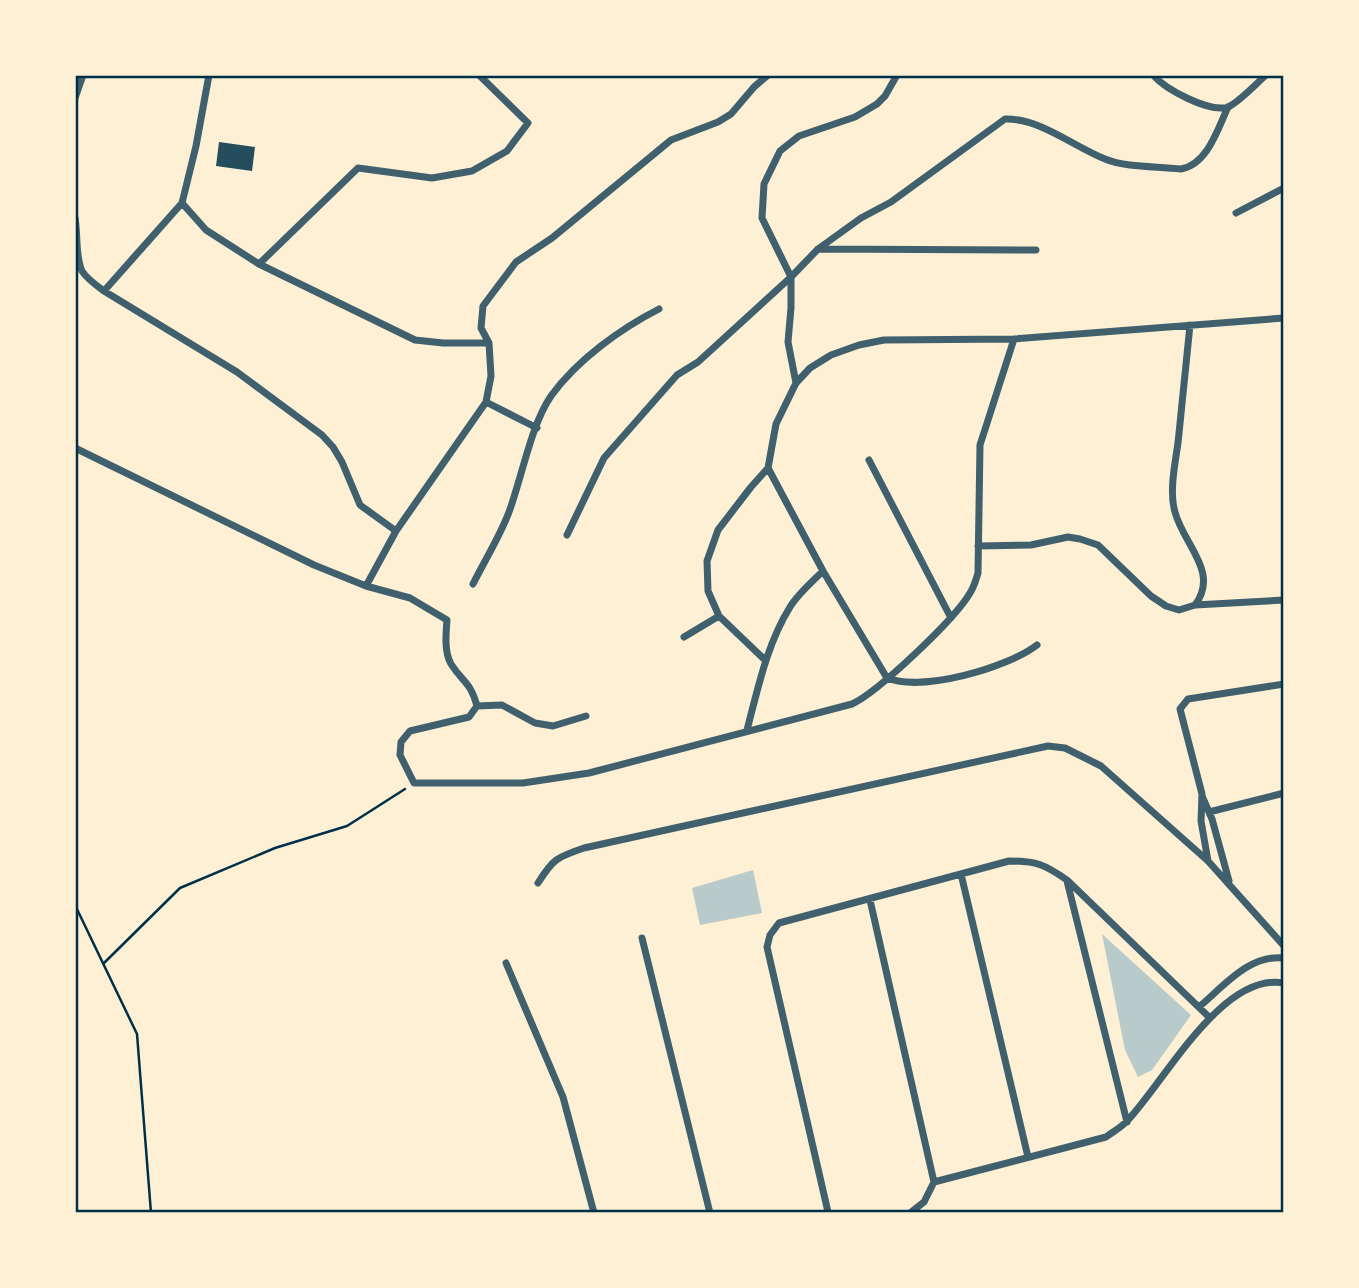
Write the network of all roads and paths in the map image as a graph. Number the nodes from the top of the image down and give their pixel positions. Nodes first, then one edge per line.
1 (83, 75) edge
2 (209, 75) edge
3 (479, 75) edge
4 (768, 75) edge
5 (897, 75) edge
6 (1153, 75) edge
7 (1266, 75) edge
8 (75, 98) edge
9 (1228, 107) junction
10 (1284, 188) edge
11 (183, 202) junction
12 (1236, 213) dead end
13 (75, 218) edge
14 (818, 249) junction
15 (1036, 250) dead end
16 (259, 264) junction
17 (791, 277) junction
18 (104, 291) junction
19 (659, 309) dead end
20 (1284, 318) edge
21 (1191, 325) junction
22 (1014, 339) junction
23 (489, 343) junction
24 (796, 383) junction
25 (486, 402) junction
26 (537, 428) junction
27 (75, 448) edge
28 (869, 460) dead end
29 (768, 468) junction
30 (396, 531) junction
31 (567, 535) dead end
32 (978, 546) junction
33 (823, 571) junction
34 (473, 584) dead end
35 (366, 586) junction
36 (1284, 600) edge
37 (1195, 606) junction
38 (719, 616) junction
39 (951, 618) junction
40 (684, 637) dead end
41 (1037, 645) dead end
42 (765, 660) junction
43 (887, 678) junction
44 (1284, 684) edge
45 (477, 706) junction
46 (586, 716) dead end
47 (747, 730) junction
48 (414, 783) junction
49 (1284, 793) edge
50 (1202, 794) junction
51 (1209, 812) junction
52 (1208, 861) junction
53 (961, 874) junction
54 (1067, 880) junction
55 (538, 883) dead end
56 (1230, 885) junction
57 (870, 900) junction
58 (75, 905) edge
59 (642, 938) dead end
60 (1284, 946) edge
61 (1284, 958) edge
62 (104, 963) junction
63 (506, 963) dead end
64 (1284, 983) edge
65 (1199, 1007) junction
66 (1209, 1017) junction
67 (1127, 1122) junction
68 (1028, 1157) junction
69 (934, 1182) junction
70 (151, 1213) edge
71 (594, 1213) edge
72 (710, 1213) edge
73 (828, 1213) edge
74 (910, 1213) edge

1 - 8 street
2 - 11 street
3 - 16 street
4 - 23 street
5 - 17 street
6 - 9 street
7 - 9 street
9 - 14 street
10 - 12 street
11 - 16 street
11 - 18 street
13 - 18 street
14 - 15 street
14 - 17 street
16 - 23 street
17 - 24 street
17 - 31 street
18 - 30 street
19 - 26 street
20 - 21 street
21 - 22 street
21 - 37 street
22 - 24 street
22 - 32 street
23 - 25 street
24 - 29 street
25 - 26 street
25 - 30 street
26 - 34 street
27 - 35 street
28 - 39 street
29 - 33 street
29 - 38 street
30 - 35 street
32 - 37 street
32 - 39 street
33 - 42 street
33 - 43 street
35 - 45 street
36 - 37 street
38 - 40 street
38 - 42 street
39 - 43 street
41 - 43 street
42 - 47 street
43 - 47 street
44 - 50 street
45 - 46 street
45 - 48 street
47 - 48 street
48 - 62 path
49 - 51 street
50 - 51 street
50 - 52 street
51 - 56 street
52 - 55 street
52 - 56 street
53 - 54 street
53 - 57 street
53 - 68 street
54 - 65 street
54 - 67 street
56 - 60 street
57 - 69 street
57 - 73 street
58 - 62 path
59 - 72 street
61 - 65 street
62 - 70 path
63 - 71 street
64 - 66 street
65 - 66 street
66 - 67 street
67 - 68 street
68 - 69 street
69 - 74 street

